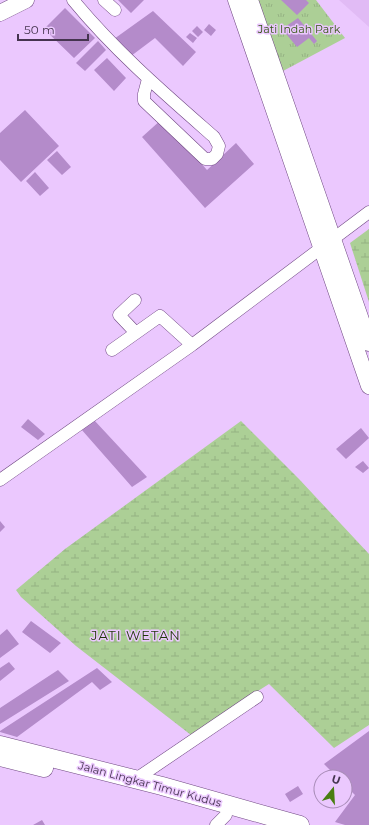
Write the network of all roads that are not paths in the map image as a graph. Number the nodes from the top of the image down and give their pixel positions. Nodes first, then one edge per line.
1 (26, 0) edge
2 (75, 0) edge
3 (104, 0) edge
4 (236, 0) edge
5 (250, 0) edge
6 (115, 10) dead end
7 (0, 13) edge
8 (148, 79) junction
9 (369, 212) edge
10 (327, 242) junction
11 (135, 300) dead end
12 (136, 333) junction
13 (369, 343) edge
14 (192, 345) junction
15 (112, 350) dead end
16 (369, 386) edge
17 (0, 480) edge
18 (257, 697) dead end
19 (0, 745) edge
20 (0, 757) edge
21 (136, 780) junction
22 (221, 820) edge
23 (262, 825) edge
24 (300, 825) edge

1 - 7 main road
2 - 8 street
3 - 6 street
4 - 10 main road
5 - 10 main road
8 - 8 street
9 - 10 street
10 - 13 main road
10 - 14 street
10 - 16 main road
11 - 12 street
12 - 14 street
12 - 15 street
14 - 17 street
18 - 21 street
19 - 21 highway, Jalan Lingkar Timur Kudus
20 - 22 highway, Jalan Lingkar Timur Kudus
21 - 24 highway, Jalan Lingkar Timur Kudus
22 - 23 highway, Jalan Lingkar Timur Kudus

